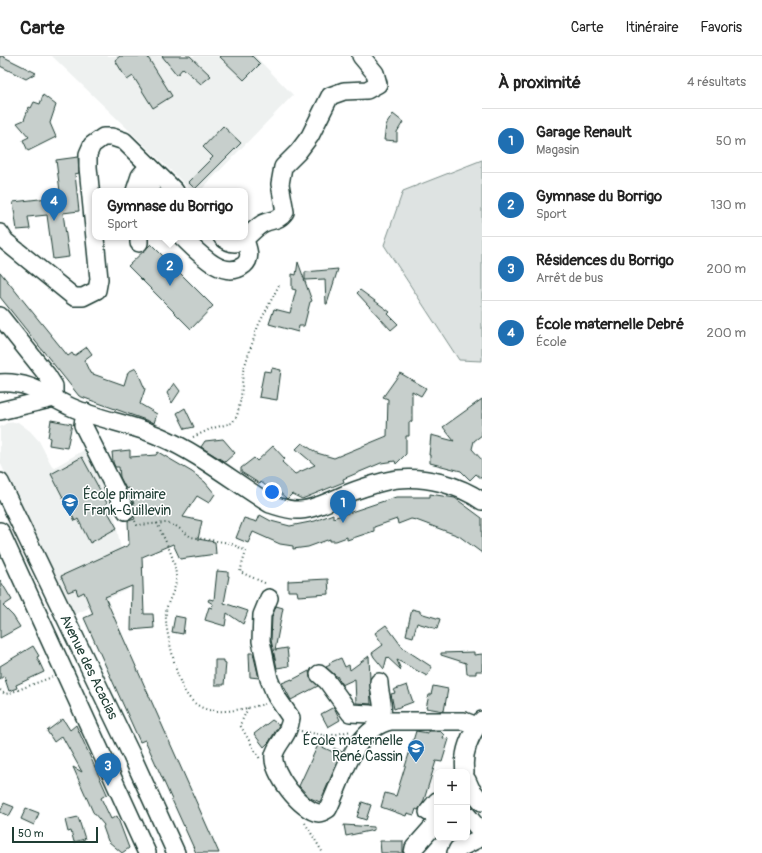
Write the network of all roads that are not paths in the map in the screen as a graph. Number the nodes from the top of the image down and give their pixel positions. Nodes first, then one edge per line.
1 (361, 56) edge
2 (149, 166) junction
3 (136, 188) edge
4 (150, 188) edge
5 (172, 188) edge
6 (92, 207) edge
7 (0, 233) edge
8 (248, 237) edge
9 (95, 240) edge
10 (185, 240) edge
11 (226, 240) edge
12 (245, 240) joint
13 (0, 316) edge
14 (0, 383) edge
15 (0, 391) edge
16 (54, 398) junction
17 (78, 409) junction
18 (0, 410) edge
19 (0, 482) edge
20 (482, 501) edge
21 (126, 511) road end
22 (0, 531) edge
23 (269, 598) road end
24 (319, 674) dead end
25 (379, 682) dead end
26 (380, 721) junction
27 (479, 723) edge
28 (464, 769) edge
29 (470, 789) edge
30 (482, 802) edge
31 (434, 811) edge
32 (470, 819) edge
33 (482, 834) edge
34 (482, 837) edge
35 (147, 853) edge
36 (176, 853) edge
37 (413, 853) edge
38 (456, 853) edge

1 - 8 street
2 - 3 street
2 - 4 street
2 - 5 street
2 - 6 street
7 - 9 street
10 - 12 street
11 - 12 street
13 - 16 street
14 - 16 street
15 - 18 street
16 - 17 street
16 - 18 street
17 - 20 street
17 - 21 street
19 - 36 street, Avenue des Acacias
22 - 35 street, Avenue des Acacias
23 - 26 street
24 - 26 street
25 - 26 street
26 - 27 street
27 - 28 street
29 - 30 street
31 - 37 street
32 - 33 street
34 - 38 street

